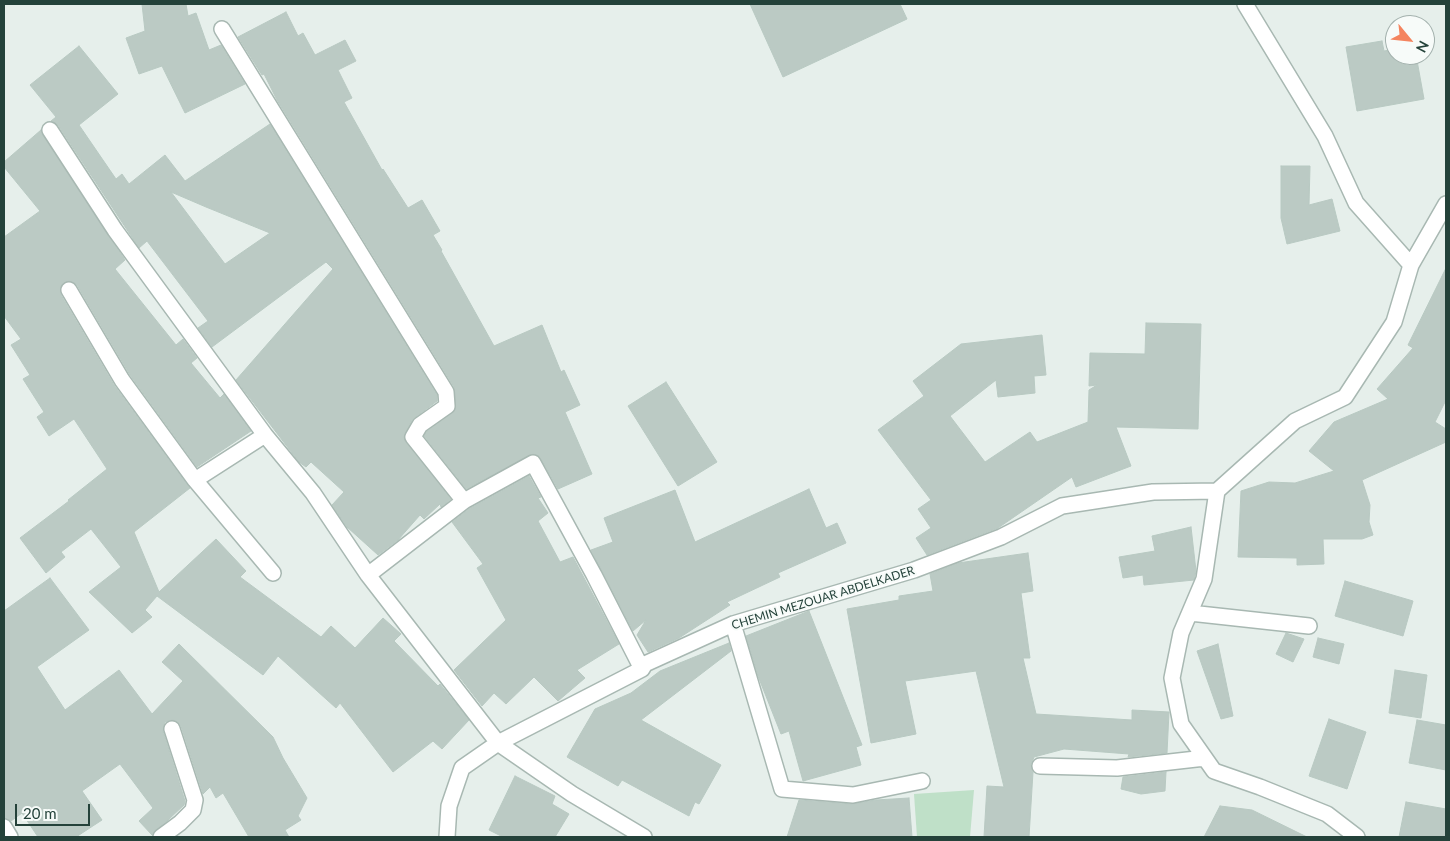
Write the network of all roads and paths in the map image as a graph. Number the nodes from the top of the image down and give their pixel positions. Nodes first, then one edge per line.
1 (1246, 4) edge
2 (222, 29) dead end
3 (50, 130) dead end
4 (1446, 204) edge
5 (1411, 265) junction
6 (68, 290) dead end
7 (265, 435) junction
8 (196, 480) junction
9 (1217, 491) junction
10 (464, 501) junction
11 (273, 573) dead end
12 (368, 575) junction
13 (1190, 613) junction
14 (733, 624) junction
15 (1309, 626) dead end
16 (642, 669) junction
17 (172, 729) dead end
18 (498, 743) junction
19 (1205, 758) junction
20 (1040, 766) dead end
21 (922, 781) dead end
22 (4, 827) edge
23 (10, 837) edge
24 (161, 837) edge
25 (447, 837) edge
26 (644, 837) edge
27 (1357, 837) edge

1 - 5 street
2 - 10 street
3 - 7 street
4 - 5 street
5 - 9 street
6 - 8 street
7 - 8 street
7 - 12 street
8 - 11 street
9 - 13 street
9 - 14 street, CHEMIN MEZOUAR ABDELKADER
10 - 12 street
10 - 16 street
12 - 18 street
13 - 15 street
13 - 19 street
14 - 16 street, CHEMIN MEZOUAR ABDELKADER
14 - 21 street
16 - 18 street, CHEMIN MEZOUAR ABDELKADER
17 - 24 street
18 - 25 street, CHEMIN MEZOUAR ABDELKADER
18 - 26 street
19 - 20 street
19 - 27 street
22 - 23 street

